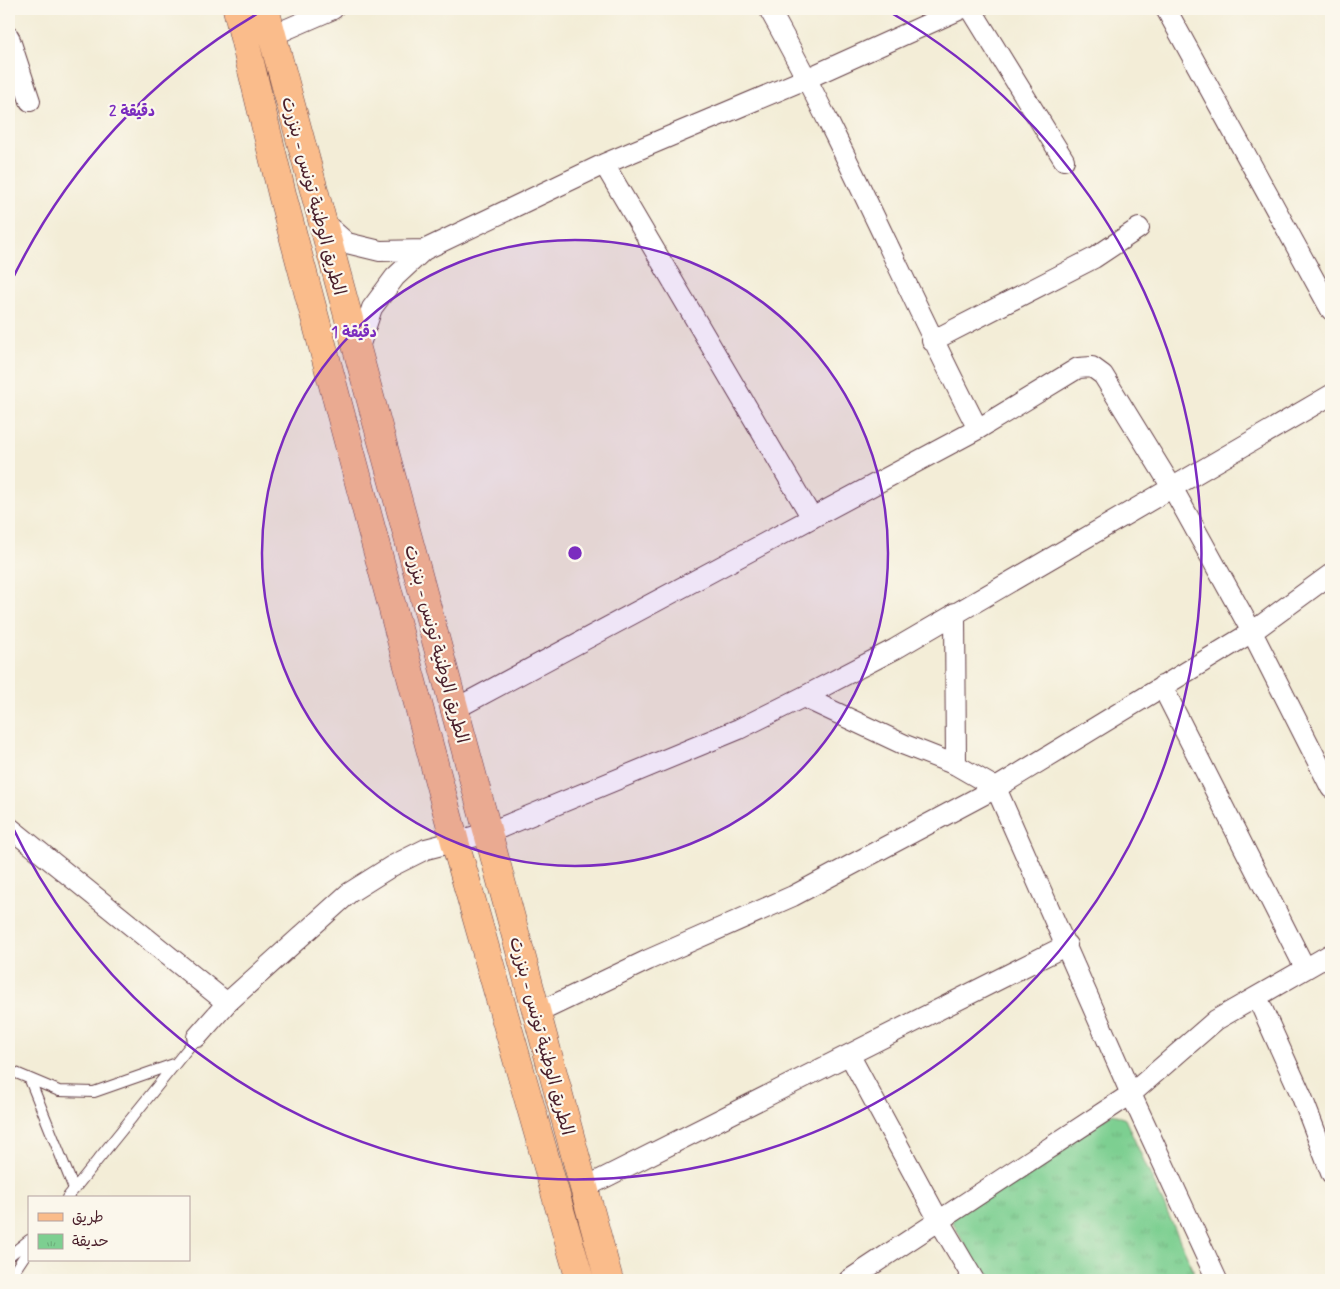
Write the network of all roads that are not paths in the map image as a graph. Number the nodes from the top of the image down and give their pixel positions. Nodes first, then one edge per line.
1 (237, 9) edge
2 (265, 9) edge
3 (334, 9) edge
4 (769, 9) edge
5 (961, 9) edge
6 (971, 9) edge
7 (1166, 9) edge
8 (934, 14) edge
9 (271, 36) junction
10 (9, 37) edge
11 (12, 58) edge
12 (808, 78) junction
13 (30, 101) dead end
14 (1064, 160) dead end
15 (604, 164) junction
16 (321, 220) junction
17 (1139, 228) dead end
18 (424, 250) junction
19 (1331, 310) edge
20 (932, 340) junction
21 (357, 353) junction
22 (1331, 395) edge
23 (978, 429) junction
24 (1173, 489) junction
25 (812, 518) junction
26 (1331, 574) edge
27 (955, 613) junction
28 (1252, 632) junction
29 (1162, 686) junction
30 (803, 697) junction
31 (455, 709) junction
32 (956, 765) junction
33 (996, 788) junction
34 (1331, 788) edge
35 (9, 828) edge
36 (488, 833) junction
37 (455, 842) junction
38 (1067, 945) junction
39 (1331, 954) edge
40 (1305, 968) junction
41 (1257, 997) junction
42 (226, 1003) junction
43 (535, 1014) junction
44 (197, 1037) joint
45 (850, 1056) junction
46 (175, 1064) junction
47 (9, 1070) edge
48 (30, 1080) junction
49 (1131, 1094) junction
50 (1331, 1173) edge
51 (584, 1188) junction
52 (70, 1194) edge
53 (938, 1220) junction
54 (28, 1241) edge
55 (28, 1250) edge
56 (9, 1256) edge
57 (9, 1279) edge
58 (580, 1280) edge
59 (609, 1280) edge
60 (849, 1280) edge
61 (974, 1280) edge
62 (1218, 1280) edge

1 - 37 main road, الطريق الوطنية تونس - بنزرت
2 - 9 main road, الطريق الوطنية تونس - بنزرت
3 - 9 street
4 - 12 street
5 - 8 street
6 - 14 street
7 - 19 street
8 - 12 street
9 - 16 main road, الطريق الوطنية تونس - بنزرت
10 - 11 street
11 - 13 street
12 - 15 street
12 - 20 street
15 - 18 street
15 - 25 street
16 - 18 street
16 - 21 main road, الطريق الوطنية تونس - بنزرت
17 - 20 street
18 - 21 street
20 - 23 street
21 - 31 main road, الطريق الوطنية تونس - بنزرت
22 - 24 street
23 - 24 street
23 - 25 street
24 - 27 street
24 - 28 street
25 - 31 street
26 - 28 street
27 - 30 street
27 - 32 street
28 - 29 street
28 - 34 street
29 - 33 street
29 - 40 street
30 - 32 street
30 - 36 street
31 - 36 main road, الطريق الوطنية تونس - بنزرت
32 - 33 street
33 - 38 street
33 - 43 street
35 - 42 street
36 - 37 street
36 - 43 main road, الطريق الوطنية تونس - بنزرت
37 - 42 street
37 - 58 main road, الطريق الوطنية تونس - بنزرت
38 - 45 street
38 - 49 street
39 - 40 street
40 - 41 street
41 - 49 street
41 - 50 street
42 - 44 street
43 - 51 main road, الطريق الوطنية تونس - بنزرت
44 - 46 lane
45 - 51 street
45 - 53 street
46 - 48 lane
46 - 52 lane
47 - 48 lane
48 - 52 lane
49 - 53 street
49 - 62 street
51 - 59 main road, الطريق الوطنية تونس - بنزرت
53 - 60 street
53 - 61 street
54 - 56 lane
55 - 57 lane

